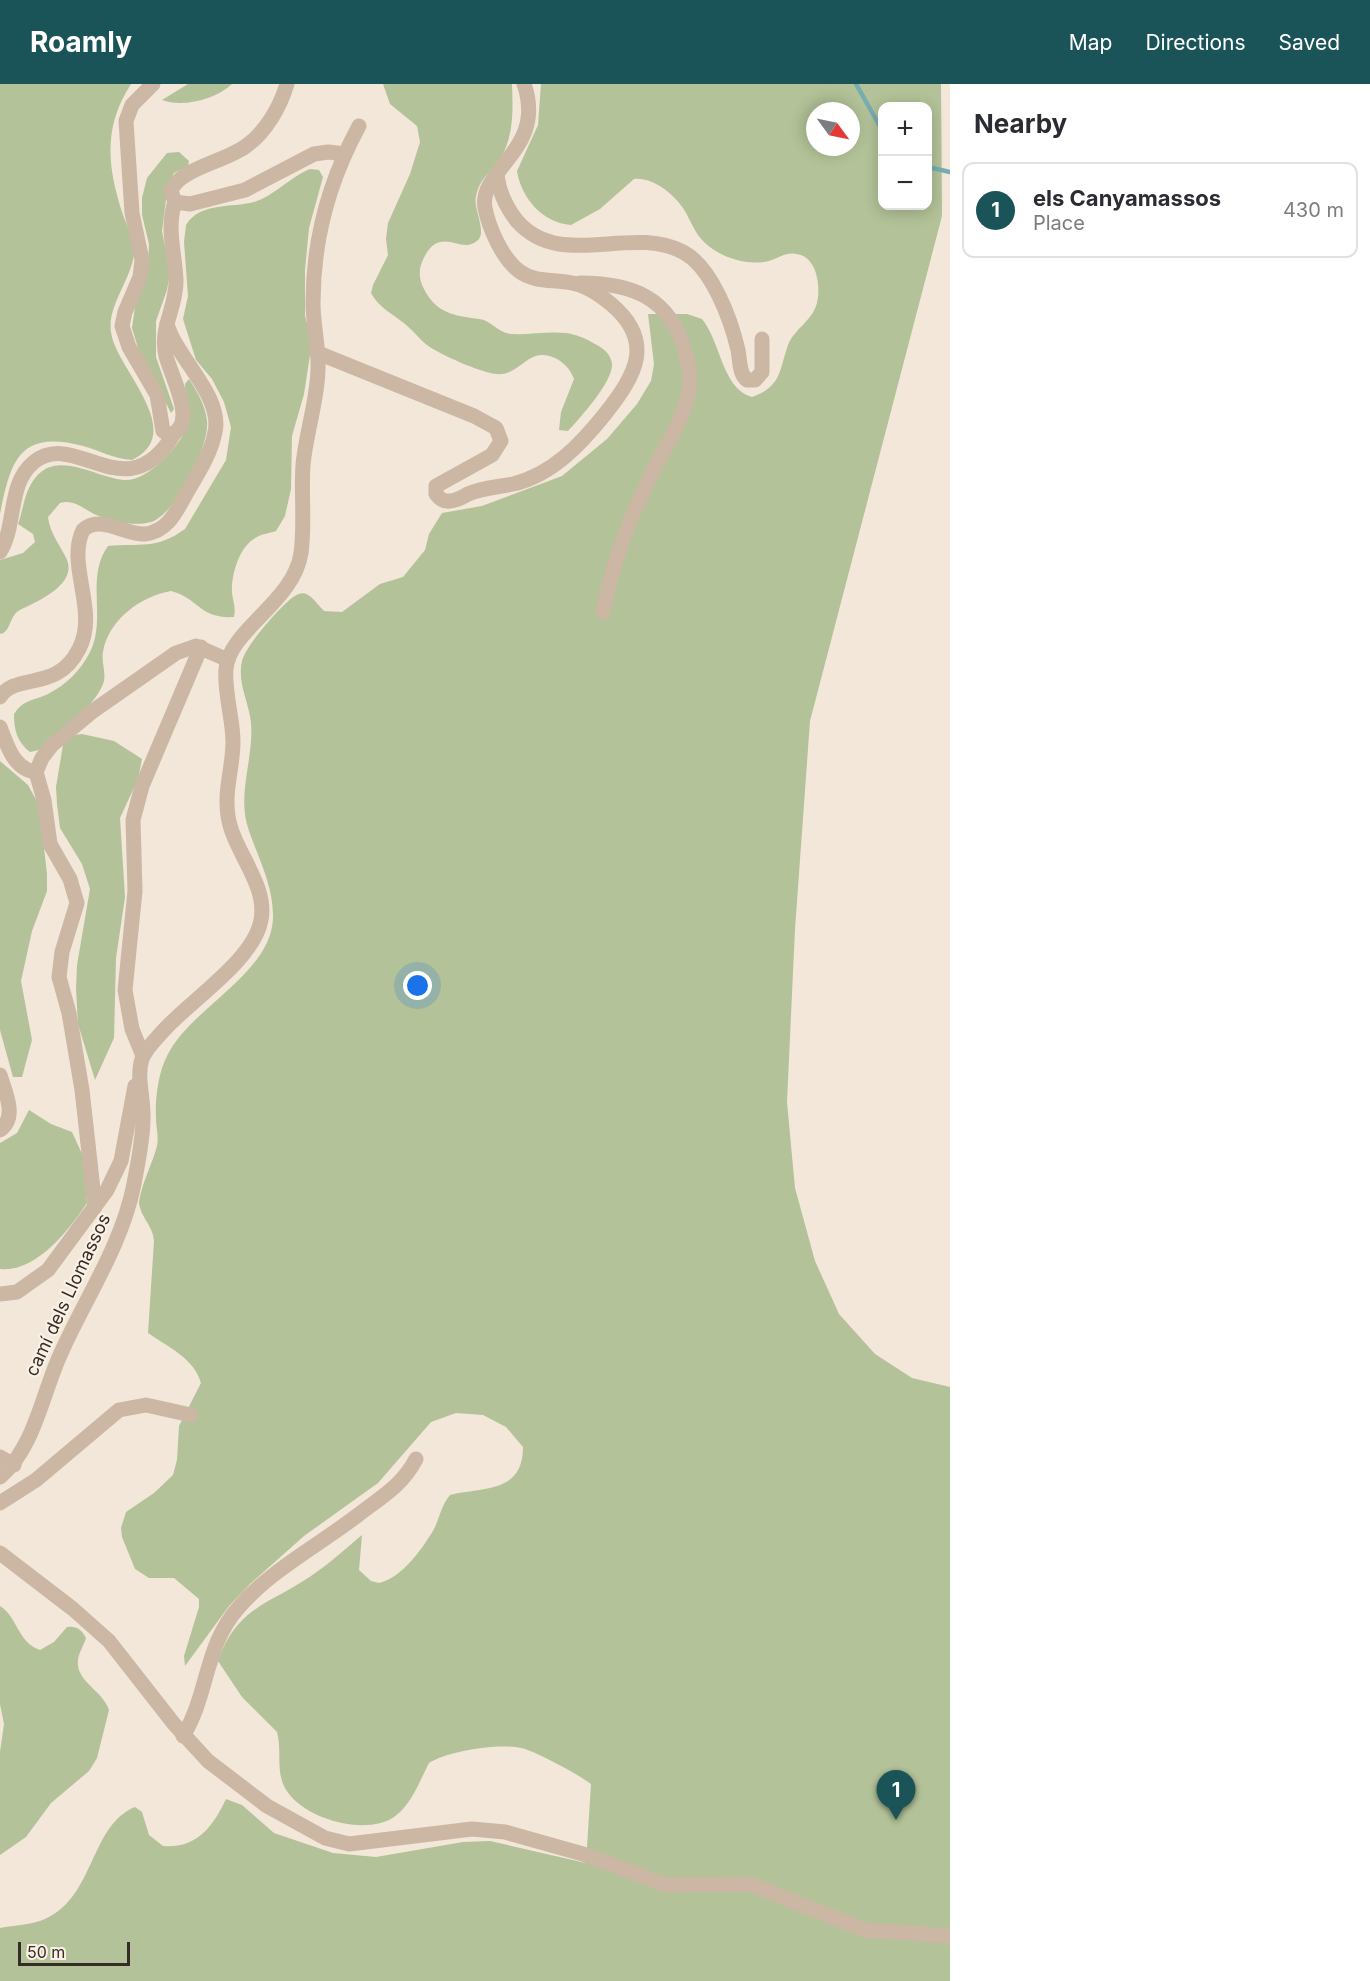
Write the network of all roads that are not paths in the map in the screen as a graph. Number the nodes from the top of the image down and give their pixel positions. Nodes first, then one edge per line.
1 (153, 84) edge
2 (288, 84) edge
3 (524, 84) edge
4 (359, 126) dead end
5 (345, 154) junction
6 (497, 176) junction
7 (175, 202) junction
8 (571, 283) junction
9 (166, 321) junction
10 (762, 339) dead end
11 (318, 353) junction
12 (174, 434) junction
13 (0, 552) edge
14 (603, 612) dead end
15 (201, 647) junction
16 (228, 660) junction
17 (0, 698) edge
18 (0, 727) edge
19 (36, 772) junction
20 (142, 1062) junction
21 (0, 1075) edge
22 (0, 1130) edge
23 (95, 1207) junction
24 (0, 1294) edge
25 (191, 1415) dead end
26 (0, 1457) edge
27 (416, 1459) dead end
28 (14, 1465) junction
29 (0, 1477) edge
30 (0, 1503) edge
31 (0, 1553) edge
32 (183, 1736) junction
33 (950, 1936) edge

1 - 12 street
2 - 7 street
3 - 6 street
4 - 5 street
5 - 7 street
5 - 11 street
6 - 8 street
6 - 10 street
7 - 9 street
8 - 11 street
8 - 14 street
9 - 12 street
9 - 17 street
11 - 16 street
12 - 13 street
15 - 16 street
15 - 19 street
15 - 20 street
16 - 20 street
18 - 19 street
19 - 23 street
20 - 23 street
20 - 28 street, camí dels Llomassos
21 - 22 street
23 - 24 street
25 - 30 street
26 - 28 street
27 - 32 street
28 - 29 street, camí dels Llomassos
31 - 32 street
32 - 33 street

